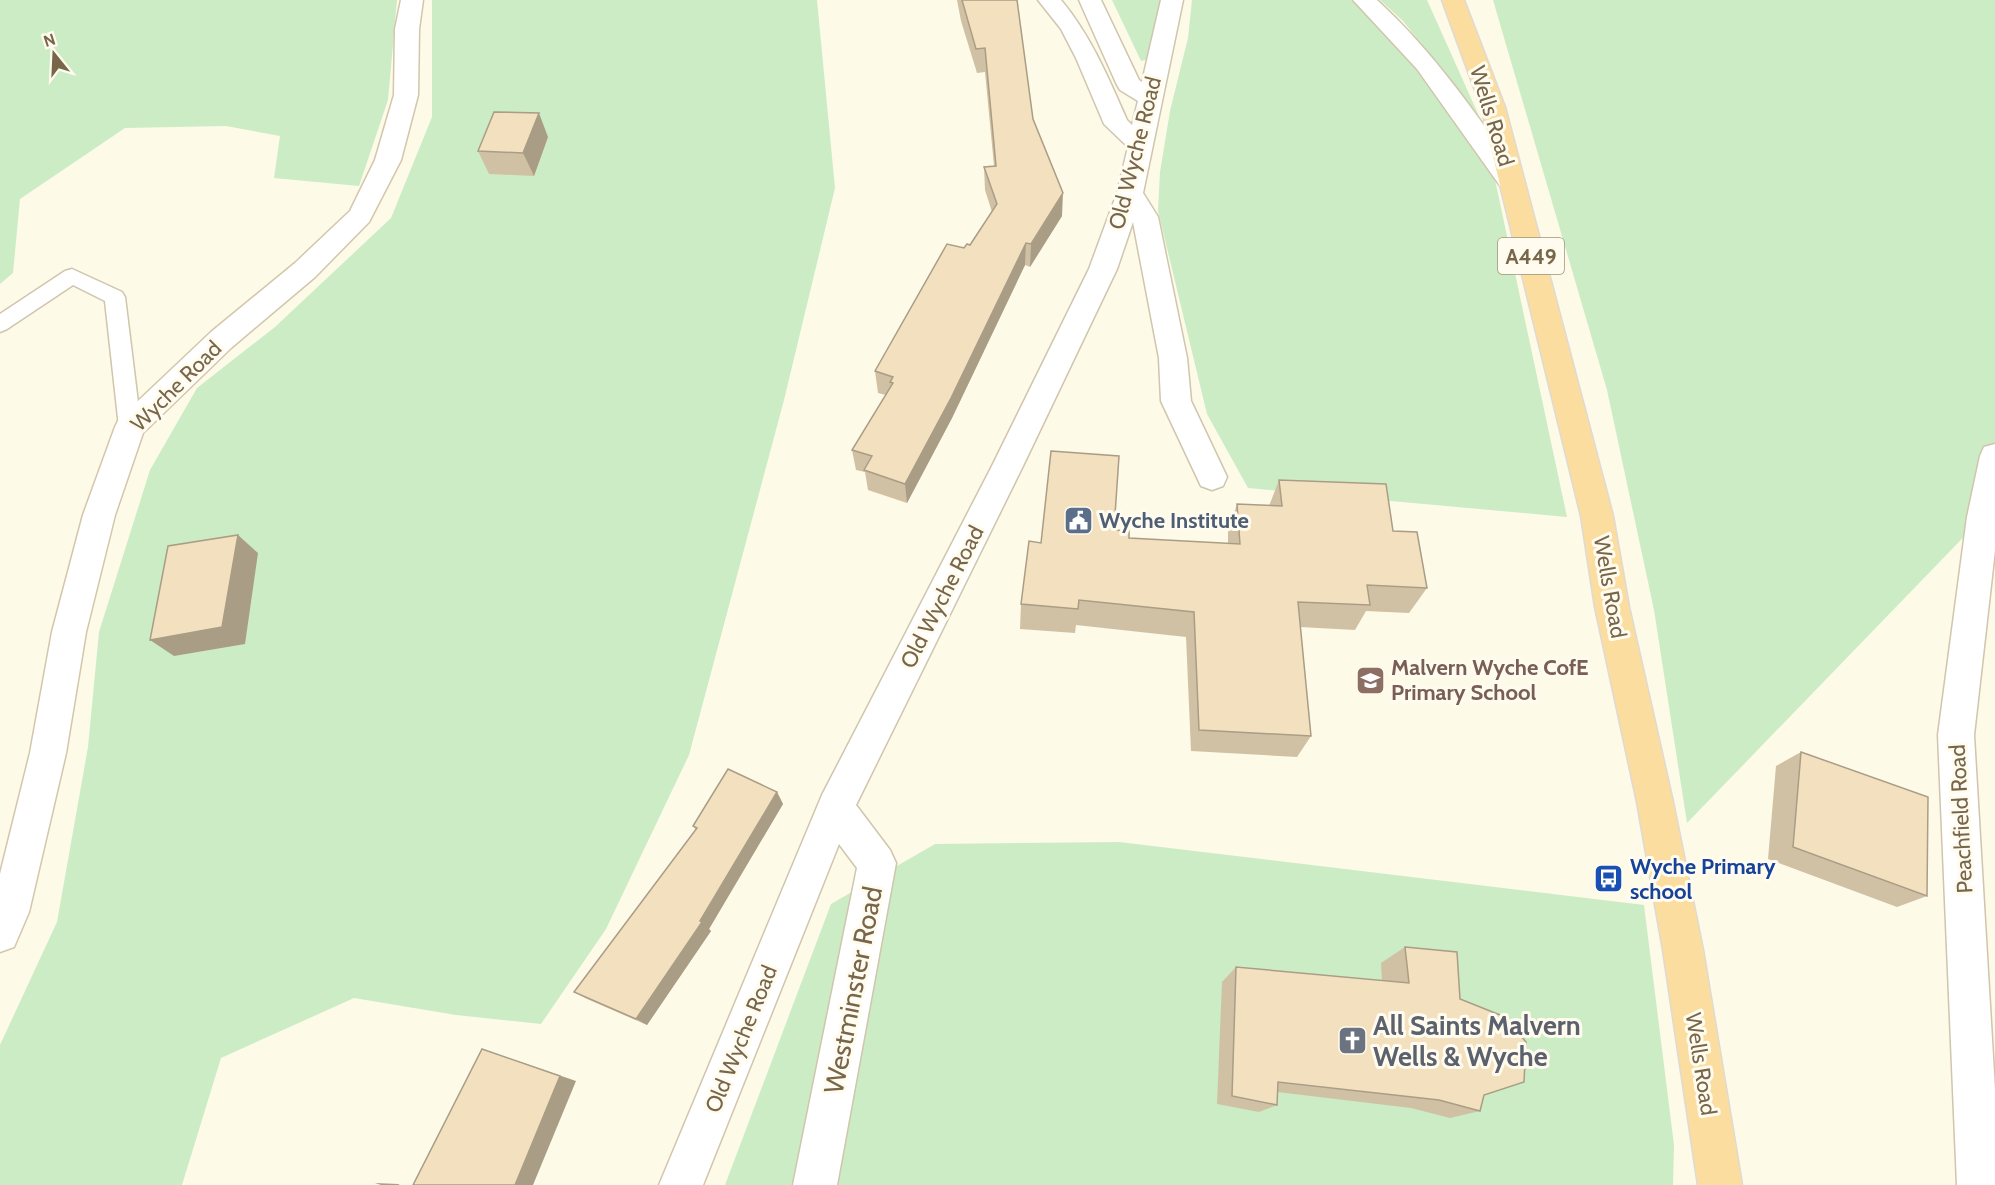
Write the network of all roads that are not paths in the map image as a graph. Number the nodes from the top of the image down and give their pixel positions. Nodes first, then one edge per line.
1 (412, 0) edge
2 (1049, 0) edge
3 (1090, 0) edge
4 (1172, 0) edge
5 (1364, 0) edge
6 (1453, 0) edge
7 (1150, 98) junction
8 (1139, 143) junction
9 (1512, 184) junction
10 (1130, 193) junction
11 (0, 324) edge
12 (130, 428) junction
13 (1995, 456) edge
14 (1212, 477) dead end
15 (1989, 522) edge
16 (835, 808) junction
17 (0, 933) edge
18 (681, 1185) edge
19 (815, 1185) edge
20 (1720, 1185) edge
21 (1979, 1185) edge

1 - 12 street, Wyche Road
2 - 8 street
3 - 7 street
4 - 7 street, Old Wyche Road
5 - 9 street
6 - 9 highway, Wells Road / A449
7 - 8 street, Old Wyche Road
8 - 10 street, Old Wyche Road
9 - 20 highway, Wells Road / A449
10 - 14 street
10 - 16 street, Old Wyche Road
11 - 12 lane
12 - 17 street, Wyche Road
13 - 15 street, Peachfield Road
15 - 21 street, Peachfield Road
16 - 18 street, Old Wyche Road
16 - 19 street, Westminster Road

